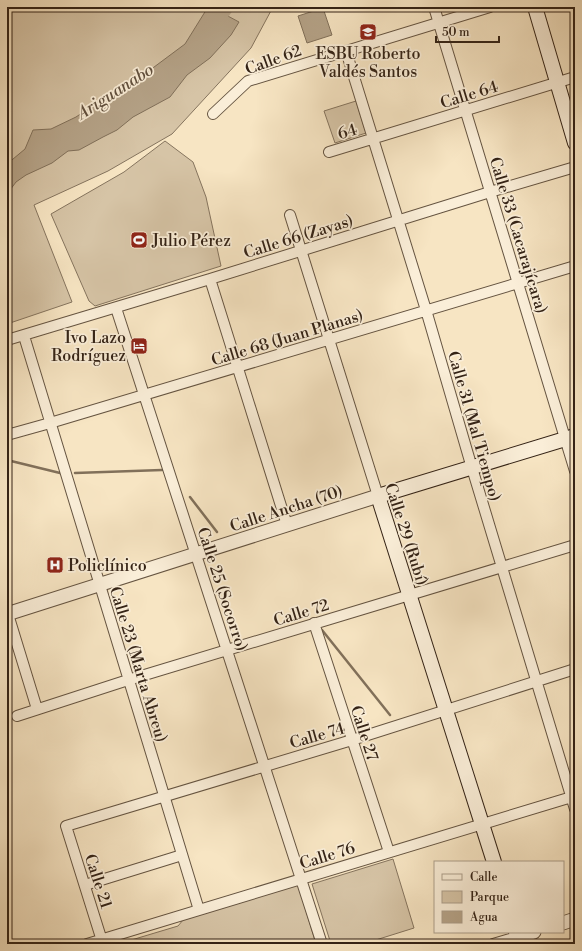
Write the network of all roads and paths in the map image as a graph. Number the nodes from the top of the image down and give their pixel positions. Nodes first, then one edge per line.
1 (434, 7) edge
2 (490, 7) edge
3 (535, 7) edge
4 (438, 23) junction
5 (346, 51) junction
6 (575, 77) edge
7 (557, 82) junction
8 (465, 110) junction
9 (213, 114) dead end
10 (372, 139) junction
11 (575, 143) edge
12 (329, 152) dead end
13 (575, 167) edge
14 (490, 192) junction
15 (290, 215) dead end
16 (398, 220) junction
17 (302, 251) junction
18 (575, 266) edge
19 (210, 280) junction
20 (518, 283) junction
21 (116, 308) junction
22 (426, 310) junction
23 (24, 336) junction
24 (7, 340) edge
25 (329, 340) junction
26 (237, 367) junction
27 (144, 395) junction
28 (50, 423) junction
29 (7, 435) edge
30 (570, 438) edge
31 (472, 468) junction
32 (575, 471) edge
33 (378, 496) junction
34 (287, 525) junction
35 (575, 545) edge
36 (196, 554) junction
37 (502, 567) junction
38 (100, 585) junction
39 (409, 595) junction
40 (7, 613) edge
41 (314, 624) junction
42 (227, 650) junction
43 (575, 669) edge
44 (128, 680) junction
45 (537, 681) junction
46 (37, 709) junction
47 (446, 711) junction
48 (17, 716) dead end
49 (352, 740) junction
50 (264, 766) junction
51 (164, 796) junction
52 (573, 796) edge
53 (575, 809) edge
54 (482, 823) junction
55 (66, 826) joint
56 (389, 852) junction
57 (182, 855) junction
58 (494, 861) edge
59 (300, 879) junction
60 (84, 885) junction
61 (199, 910) junction
62 (575, 919) edge
63 (564, 923) edge
64 (531, 933) edge
65 (517, 938) edge
66 (103, 942) edge
67 (87, 944) edge
68 (322, 944) edge
69 (492, 944) edge

1 - 4 street, Calle 33 (Cacarajícara)
2 - 4 street, Calle 62
3 - 7 main road
4 - 5 street, Calle 62
4 - 8 street, Calle 33 (Cacarajícara)
5 - 9 street, Calle 62
5 - 10 street, Calle 31 (Mal Tiempo)
6 - 7 street, Calle 64
7 - 8 street, Calle 64
7 - 11 main road
8 - 10 street, Calle 64
8 - 14 street, Calle 33 (Cacarajícara)
10 - 12 street, 64
10 - 16 street, Calle 31 (Mal Tiempo)
13 - 14 street, Calle 66 (Zayas)
14 - 16 street, Calle 66 (Zayas)
14 - 20 street, Calle 33 (Cacarajícara)
15 - 17 street, Calle 29 (Rubí)
16 - 17 street, Calle 66 (Zayas)
16 - 22 street, Calle 31 (Mal Tiempo)
17 - 19 street, Calle 66 (Zayas)
17 - 25 street, Calle 29 (Rubí)
18 - 20 street, Calle 68 (Juan Planas)
19 - 21 street, Calle 66 (Zayas)
19 - 26 street
20 - 22 street, Calle 68 (Juan Planas)
20 - 30 street, Calle 33 (Cacarajícara)
21 - 23 street, Calle 66 (Zayas)
21 - 27 street, Calle 25 (Socorro)
22 - 25 street, Calle 68 (Juan Planas)
22 - 31 street, Calle 31 (Mal Tiempo)
23 - 24 street, Calle 66 (Zayas)
23 - 28 street, Calle 23 (Marta Abreu)
25 - 26 street, Calle 68 (Juan Planas)
25 - 33 street, Calle 29 (Rubí)
26 - 27 street, Calle 68 (Juan Planas)
26 - 34 street
27 - 28 street, Calle 68 (Juan Planas)
27 - 36 street, Calle 25 (Socorro)
28 - 29 street, Calle 68 (Juan Planas)
28 - 38 street, Calle 23 (Marta Abreu)
30 - 31 main road, Calle Ancha (70)
30 - 32 street, Calle 33 (Cacarajícara)
31 - 33 main road, Calle Ancha (70)
31 - 37 street, Calle 31 (Mal Tiempo)
33 - 34 street, Calle Ancha (70)
33 - 39 main road, Calle 29 (Rubí)
34 - 36 street, Calle Ancha (70)
35 - 37 street, Calle 72
36 - 38 street, Calle Ancha (70)
36 - 42 street, Calle 25 (Socorro)
37 - 39 street, Calle 72
37 - 45 street, Calle 31 (Mal Tiempo)
38 - 40 street, Calle Ancha (70)
38 - 44 street, Calle 23 (Marta Abreu)
39 - 41 street, Calle 72
39 - 47 main road, Calle 29 (Rubí)
40 - 46 street
41 - 42 street, Calle 72
41 - 49 street, Calle 27
42 - 44 street, Calle 72
42 - 50 street, Calle 25 (Socorro)
43 - 45 street, Calle 74
44 - 46 street, Calle 72
44 - 51 street, Calle 23 (Marta Abreu)
45 - 47 street, Calle 74
45 - 52 street, Calle 31 (Mal Tiempo)
46 - 48 street, Calle 72
47 - 49 street, Calle 74
47 - 54 main road, Calle 29 (Rubí)
49 - 50 street, Calle 74
49 - 56 street, Calle 27
50 - 51 street, Calle 74
50 - 59 street, Calle 25 (Socorro)
51 - 55 street, Calle 74
51 - 57 street, Calle 23 (Marta Abreu)
52 - 53 street, Calle 31 (Mal Tiempo)
52 - 54 street, Calle 76
54 - 56 street, Calle 76
54 - 58 main road, Calle 29 (Rubí)
55 - 60 street, Calle 21
56 - 59 street, Calle 76
57 - 60 street
57 - 61 street, Calle 23 (Marta Abreu)
59 - 61 street, Calle 76
59 - 68 street, Calle 25 (Socorro)
60 - 66 street, Calle 21
61 - 66 street, Calle 76
62 - 63 street
64 - 65 street
65 - 69 street
66 - 67 street, Calle 76

